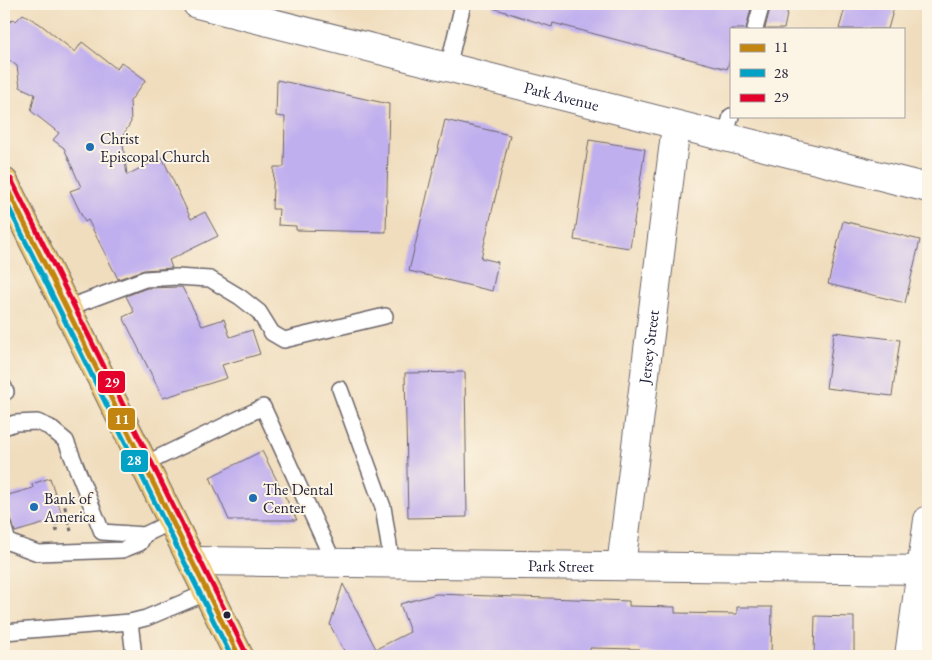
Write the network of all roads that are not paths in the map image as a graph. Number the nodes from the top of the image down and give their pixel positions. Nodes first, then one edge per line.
1 (463, 4) edge
2 (762, 4) edge
3 (210, 5) edge
4 (755, 28) edge
5 (448, 67) junction
6 (676, 126) junction
7 (728, 127) edge
8 (4, 182) edge
9 (928, 188) edge
10 (67, 308) junction
11 (385, 316) dead end
12 (340, 389) dead end
13 (4, 427) edge
14 (145, 464) junction
15 (928, 520) edge
16 (173, 521) junction
17 (4, 528) edge
18 (144, 536) junction
19 (193, 562) junction
20 (334, 563) junction
21 (392, 564) junction
22 (621, 566) junction
23 (925, 570) edge
24 (208, 592) junction
25 (130, 622) junction
26 (4, 632) edge
27 (134, 656) edge
28 (239, 656) edge
29 (910, 656) edge

1 - 5 lane
2 - 4 lane
3 - 5 street, Park Avenue
5 - 6 street, Park Avenue
6 - 7 street, Park Avenue
6 - 22 street, Jersey Street
7 - 9 street, Park Avenue
8 - 10 main road
10 - 11 lane
10 - 14 main road
12 - 21 lane
13 - 18 lane
14 - 16 main road
14 - 20 lane
15 - 23 street
16 - 18 lane
16 - 19 main road
17 - 18 lane
19 - 20 street, Park Street
19 - 24 main road
20 - 21 street, Park Street
21 - 22 street, Park Street
22 - 23 street, Park Street
23 - 29 street
24 - 25 lane
24 - 28 main road
25 - 26 lane
25 - 27 lane

